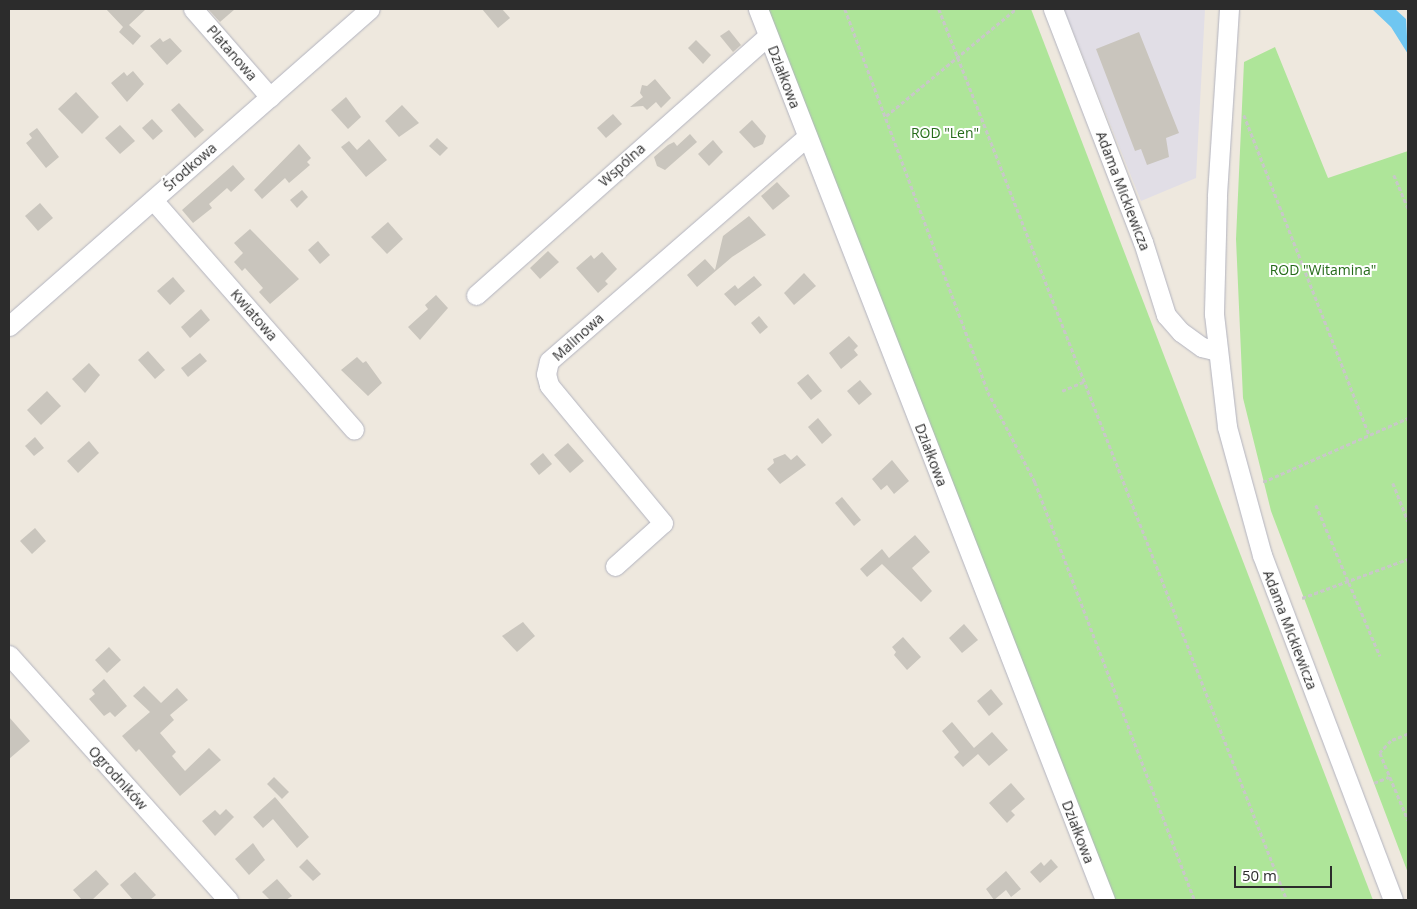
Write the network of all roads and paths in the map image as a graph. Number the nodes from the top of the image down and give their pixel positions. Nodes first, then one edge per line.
1 (193, 9) edge
2 (370, 9) edge
3 (758, 9) edge
4 (845, 9) edge
5 (939, 9) edge
6 (1016, 9) edge
7 (1053, 9) edge
8 (1229, 9) edge
9 (768, 36) junction
10 (958, 57) junction
11 (270, 97) junction
12 (1244, 115) dead end
13 (886, 117) junction
14 (807, 137) junction
15 (1394, 175) dead end
16 (153, 200) junction
17 (1408, 208) edge
18 (476, 295) dead end
19 (9, 326) edge
20 (1217, 351) junction
21 (1083, 382) junction
22 (1062, 391) dead end
23 (1408, 418) edge
24 (354, 430) dead end
25 (1369, 434) junction
26 (1263, 482) dead end
27 (1393, 483) dead end
28 (1316, 504) dead end
29 (1408, 521) edge
30 (1408, 559) edge
31 (615, 566) dead end
32 (1349, 582) junction
33 (1302, 598) dead end
34 (9, 655) edge
35 (1380, 656) dead end
36 (1408, 734) edge
37 (1389, 776) junction
38 (1374, 783) dead end
39 (1408, 820) edge
40 (228, 900) edge
41 (1105, 900) edge
42 (1195, 900) edge
43 (1287, 900) edge
44 (1393, 900) edge

1 - 11 street, Platanowa
2 - 11 street, Środkowa
3 - 9 street, Działkowa
4 - 13 path
5 - 10 path
6 - 10 path
7 - 20 street, Adama Mickiewicza
8 - 20 street, Adama Mickiewicza
9 - 14 street, Działkowa
9 - 18 street, Wspólna
10 - 13 path
10 - 21 path
11 - 16 street, Środkowa
12 - 25 path
13 - 42 path
14 - 31 street, Malinowa
14 - 41 street, Działkowa
15 - 17 path
16 - 19 street, Środkowa
16 - 24 street, Kwiatowa
20 - 44 street, Adama Mickiewicza
21 - 22 path
21 - 43 path
23 - 25 path
25 - 26 path
27 - 29 path
28 - 32 path
30 - 32 path
32 - 33 path
32 - 35 path
34 - 40 street, Ogrodników
36 - 37 path
37 - 38 path
37 - 39 path

